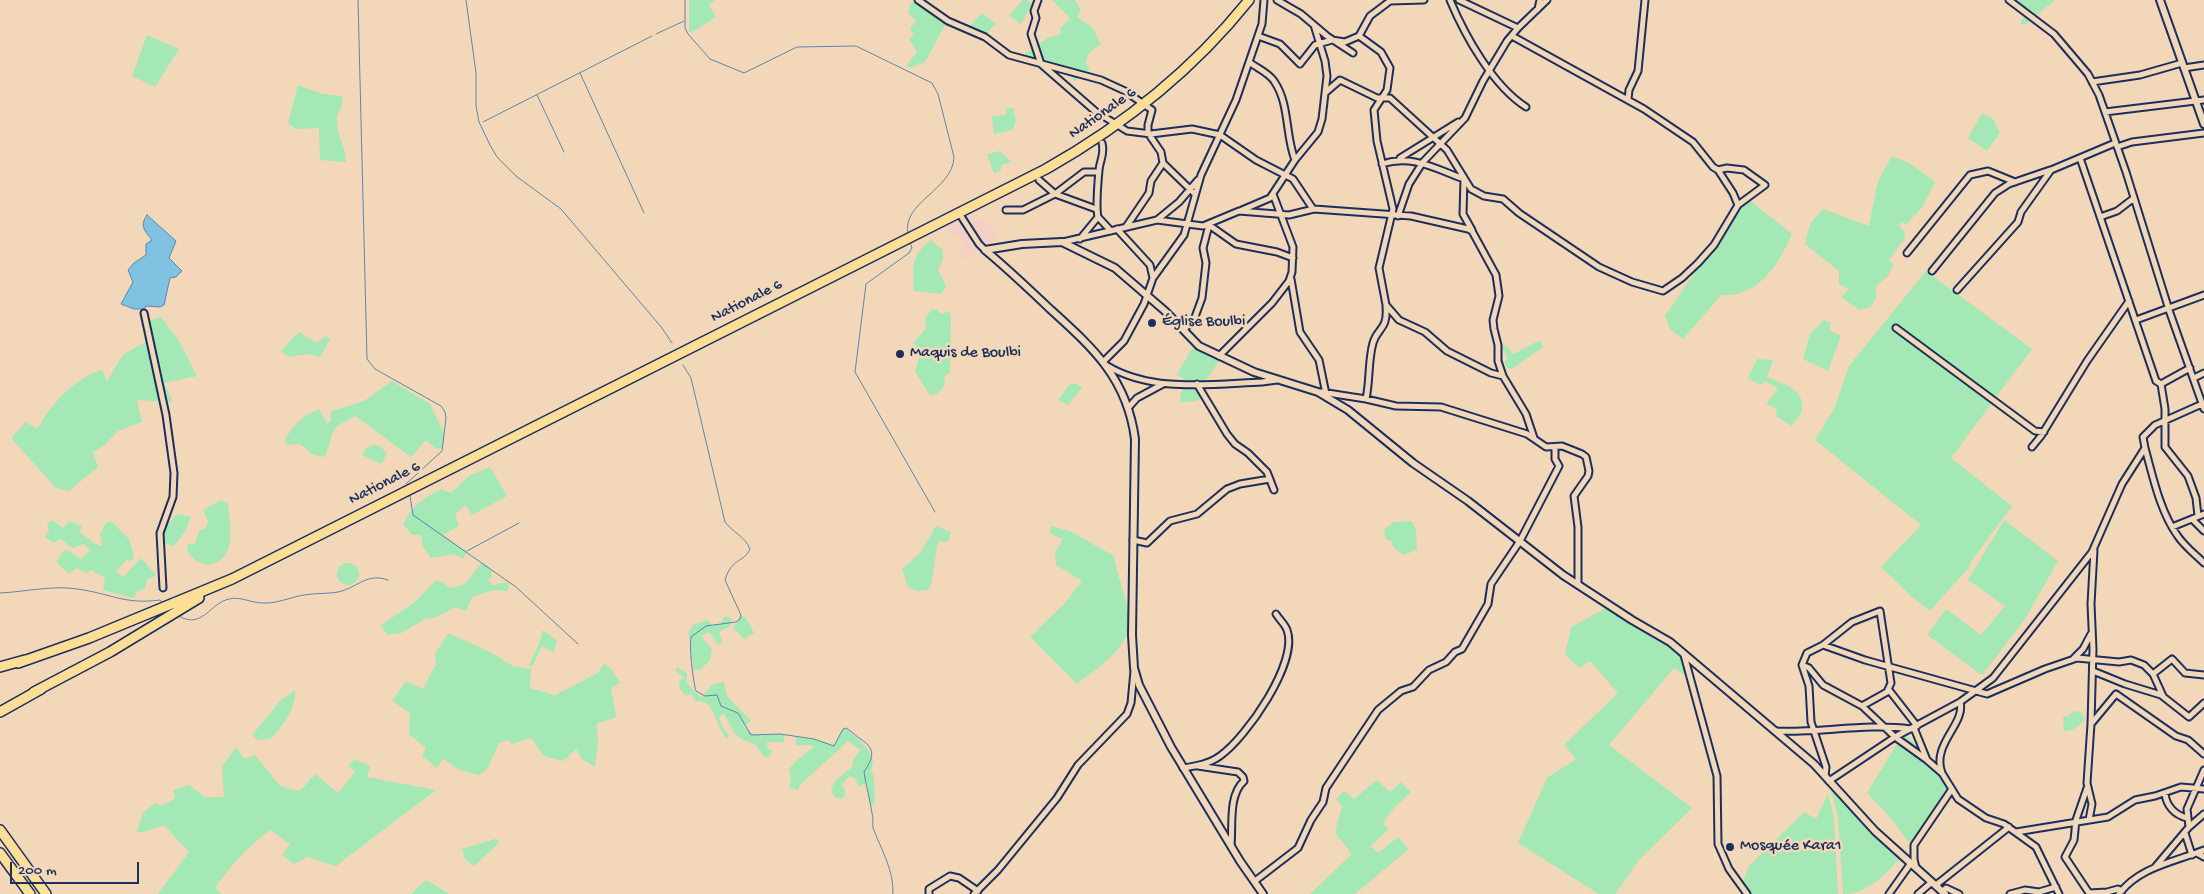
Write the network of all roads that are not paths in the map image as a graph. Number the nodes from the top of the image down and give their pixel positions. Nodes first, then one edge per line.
1 (918, 0) edge
2 (1038, 0) edge
3 (1249, 0) edge
4 (1264, 0) edge
5 (1277, 0) edge
6 (1392, 0) edge
7 (1424, 0) edge
8 (1450, 0) edge
9 (1459, 0) edge
10 (1540, 0) edge
11 (1547, 0) edge
12 (1645, 0) edge
13 (2009, 0) edge
14 (2160, 0) edge
15 (1538, 10) junction
16 (1314, 25) junction
17 (1518, 28) junction
18 (1258, 36) junction
19 (1359, 36) junction
20 (1512, 36) junction
21 (1332, 40) junction
22 (1319, 43) junction
23 (1353, 53) dead end
24 (1249, 62) junction
25 (1041, 64) junction
26 (2204, 65) edge
27 (2183, 66) junction
28 (1490, 70) junction
29 (2092, 82) junction
30 (1325, 93) junction
31 (1384, 98) junction
32 (1628, 99) junction
33 (2196, 100) junction
34 (2204, 100) edge
35 (1145, 104) junction
36 (1526, 107) dead end
37 (2105, 112) junction
38 (1465, 118) junction
39 (2204, 124) edge
40 (1116, 126) junction
41 (1148, 133) junction
42 (2204, 133) edge
43 (1220, 135) junction
44 (1435, 137) junction
45 (1102, 144) dead end
46 (1441, 144) junction
47 (2116, 145) junction
48 (2080, 158) junction
49 (1295, 160) junction
50 (1397, 160) junction
51 (1423, 162) junction
52 (1163, 163) junction
53 (1382, 164) junction
54 (1718, 170) junction
55 (2051, 170) junction
56 (1099, 172) junction
57 (1284, 175) junction
58 (1200, 178) junction
59 (1464, 179) junction
60 (1039, 180) dead end
61 (2015, 182) junction
62 (1190, 190) junction
63 (1055, 194) junction
64 (1195, 194) junction
65 (1274, 194) junction
66 (2134, 198) junction
67 (1738, 205) junction
68 (1096, 209) junction
69 (1006, 210) dead end
70 (1313, 210) junction
71 (1239, 211) junction
72 (959, 213) junction
73 (1282, 214) junction
74 (1395, 216) junction
75 (1098, 217) junction
76 (2100, 217) junction
77 (1157, 220) junction
78 (1187, 225) junction
79 (1209, 225) junction
80 (1126, 227) junction
81 (1118, 230) junction
82 (1111, 231) junction
83 (1472, 231) junction
84 (1079, 239) junction
85 (1062, 242) junction
86 (985, 250) junction
87 (1907, 253) dead end
88 (1293, 258) junction
89 (1932, 271) dead end
90 (1291, 276) junction
91 (1153, 278) junction
92 (1957, 290) dead end
93 (1147, 295) junction
94 (2204, 295) edge
95 (2129, 302) junction
96 (1386, 305) junction
97 (2168, 309) junction
98 (144, 313) dead end
99 (2136, 320) junction
100 (1896, 328) dead end
101 (1184, 330) junction
102 (1219, 356) junction
103 (1105, 363) junction
104 (2190, 368) junction
105 (2204, 373) edge
106 (1503, 376) junction
107 (2194, 378) junction
108 (1278, 380) junction
109 (1163, 384) junction
110 (1197, 384) junction
111 (2161, 384) junction
112 (1318, 392) junction
113 (1326, 393) junction
114 (1330, 399) junction
115 (1366, 399) junction
116 (2203, 407) edge
117 (1128, 408) junction
118 (2164, 421) junction
119 (2044, 432) junction
120 (1534, 438) junction
121 (2032, 447) dead end
122 (1554, 448) junction
123 (2144, 448) junction
124 (1270, 479) junction
125 (1274, 490) dead end
126 (2204, 514) edge
127 (2195, 517) junction
128 (2172, 527) junction
129 (2204, 531) edge
130 (1133, 540) junction
131 (1520, 542) junction
132 (2094, 548) junction
133 (2204, 563) edge
134 (224, 582) junction
135 (1578, 585) junction
136 (163, 588) dead end
137 (1276, 614) dead end
138 (2091, 633) junction
139 (1823, 645) junction
140 (1684, 653) junction
141 (2093, 658) junction
142 (2072, 659) junction
143 (1802, 665) junction
144 (1889, 666) junction
145 (0, 668) edge
146 (1134, 668) junction
147 (2092, 671) junction
148 (2153, 674) junction
149 (2204, 675) edge
150 (2125, 684) junction
151 (1889, 690) junction
152 (1975, 692) junction
153 (2116, 694) junction
154 (2163, 696) junction
155 (1960, 702) junction
156 (2204, 702) edge
157 (1862, 706) junction
158 (0, 710) edge
159 (2091, 724) junction
160 (1883, 726) junction
161 (1914, 728) junction
162 (1775, 731) junction
163 (1813, 731) junction
164 (1895, 737) junction
165 (2204, 754) edge
166 (1927, 760) junction
167 (1198, 766) junction
168 (1184, 768) junction
169 (2204, 770) edge
170 (1942, 773) junction
171 (1827, 779) junction
172 (2196, 787) junction
173 (2087, 788) junction
174 (1952, 789) junction
175 (2204, 789) edge
176 (2165, 793) junction
177 (2204, 814) edge
178 (2187, 818) junction
179 (2089, 820) junction
180 (0, 823) edge
181 (2075, 823) junction
182 (2189, 826) junction
183 (2009, 827) junction
184 (0, 830) edge
185 (2016, 832) junction
186 (2184, 833) junction
187 (1231, 845) junction
188 (2204, 850) edge
189 (0, 853) edge
190 (2194, 854) junction
191 (0, 857) edge
192 (2204, 857) edge
193 (1914, 866) junction
194 (2155, 866) junction
195 (1255, 881) junction
196 (1934, 884) junction
197 (2056, 887) junction
198 (44, 891) edge
199 (976, 892) edge
200 (2120, 892) edge
201 (1944, 893) edge
202 (30, 894) edge
203 (929, 894) edge
204 (1263, 894) edge
205 (1747, 894) edge
206 (1889, 894) edge
207 (1918, 894) edge
208 (1958, 894) edge
209 (2010, 894) edge
210 (2059, 894) edge

1 - 25 street
2 - 25 street
3 - 35 main road, Nationale 6
4 - 18 street
5 - 16 street
6 - 7 street
6 - 19 street
8 - 28 street
9 - 17 street
10 - 15 street
11 - 15 street
12 - 32 street
13 - 29 street
14 - 27 street
15 - 17 street
16 - 21 street
16 - 22 street
17 - 20 street
18 - 22 street
18 - 24 street
19 - 21 street
19 - 31 street
20 - 28 street
20 - 32 street
21 - 22 street
21 - 23 street
22 - 30 street
24 - 43 street
24 - 49 street
25 - 35 street
25 - 40 street
26 - 27 street
27 - 29 street
27 - 33 street
28 - 36 street
28 - 38 street
29 - 37 street
30 - 31 street
30 - 49 street
31 - 44 street
31 - 53 street
32 - 54 street
33 - 34 street
33 - 37 street
33 - 39 street
35 - 40 main road, Nationale 6
35 - 41 street
37 - 47 street
38 - 44 street
38 - 46 street
40 - 41 street
40 - 72 main road, Nationale 6
41 - 43 street
41 - 52 street
42 - 47 street
43 - 57 street
43 - 58 street
44 - 46 street
44 - 50 street
45 - 56 street
46 - 51 street
46 - 59 street
47 - 48 street
47 - 66 street
48 - 55 street
48 - 76 street
49 - 57 street
50 - 51 street
50 - 53 street
51 - 59 street
51 - 74 street
52 - 62 street
52 - 80 street
53 - 74 street
54 - 67 street
54 - 67 street
55 - 61 street
55 - 92 street
56 - 63 street
56 - 68 street
57 - 65 street
57 - 70 street
58 - 62 street
58 - 64 street
59 - 67 street
59 - 83 street
60 - 63 street
61 - 87 street
61 - 89 street
62 - 64 street
62 - 77 street
63 - 68 street
63 - 69 street
64 - 78 street
65 - 71 street
65 - 73 street
66 - 76 street
66 - 97 street
68 - 75 street
70 - 73 street
70 - 74 street
71 - 73 street
71 - 79 street
72 - 86 street
72 - 134 main road, Nationale 6
73 - 88 street
74 - 83 street
74 - 96 street
75 - 82 street
75 - 84 street
76 - 95 street
77 - 78 street
77 - 80 street
78 - 79 street
78 - 91 street
79 - 88 street
79 - 101 street
80 - 81 street
81 - 82 street
81 - 91 street
82 - 84 street
83 - 106 street
84 - 85 street
85 - 86 street
85 - 93 street
86 - 103 street
88 - 90 street
90 - 102 street
90 - 113 street
91 - 93 street
93 - 101 street
93 - 103 street
94 - 97 street
95 - 99 street
95 - 119 street
96 - 106 street
96 - 115 street
97 - 99 street
97 - 104 street
98 - 136 street
99 - 111 street
100 - 119 street
101 - 102 street
102 - 108 street
103 - 109 street
103 - 117 street
104 - 107 street
104 - 111 street
105 - 107 street
106 - 120 street
107 - 116 street
108 - 110 street
108 - 112 street
109 - 110 street
109 - 117 street
110 - 124 street
111 - 118 street
112 - 113 street
112 - 114 street
113 - 114 street
113 - 115 street
114 - 131 street
115 - 120 street
116 - 118 street
117 - 130 street
118 - 123 street
118 - 127 street
119 - 121 street
120 - 122 street
122 - 131 street
122 - 135 street
123 - 128 street
123 - 132 street
124 - 125 street
124 - 130 street
126 - 127 street
127 - 128 street
127 - 129 street
128 - 133 street
130 - 146 street
131 - 135 street
131 - 195 street
132 - 138 street
132 - 152 street
134 - 145 main road, Nationale 6
134 - 158 main road, Nationale 6
135 - 140 street
137 - 167 street
138 - 141 street
138 - 142 street
139 - 143 street
139 - 144 street
139 - 144 street
140 - 162 street
140 - 205 street
141 - 142 street
141 - 147 street
141 - 148 street
142 - 152 street
143 - 157 street
143 - 163 street
144 - 151 street
144 - 152 street
146 - 168 street
146 - 199 street
147 - 150 street
147 - 159 street
148 - 149 street
148 - 154 street
150 - 153 street
150 - 154 street
151 - 157 street
151 - 161 street
152 - 155 street
153 - 159 street
153 - 165 street
154 - 156 street
155 - 161 street
155 - 170 street
157 - 160 street
159 - 173 street
160 - 161 street
160 - 163 street
160 - 164 street
161 - 164 street
161 - 166 street
162 - 163 street
162 - 171 street
163 - 171 street
164 - 166 street
164 - 171 street
166 - 170 street
167 - 168 street
167 - 187 street
168 - 187 street
169 - 172 street
170 - 174 street
171 - 193 street
172 - 175 street
172 - 176 street
172 - 178 street
173 - 179 street
173 - 181 street
174 - 183 street
174 - 193 street
176 - 178 street
176 - 179 street
177 - 182 street
178 - 182 street
179 - 181 street
180 - 198 main road
181 - 185 street
181 - 200 street
182 - 186 street
183 - 185 street
183 - 196 street
184 - 198 main road
185 - 197 street
186 - 190 street
186 - 194 street
187 - 195 street
188 - 190 street
189 - 202 main road
190 - 192 street
190 - 194 street
191 - 202 main road
193 - 196 street
193 - 206 street
194 - 200 street
195 - 204 street
196 - 201 street
196 - 207 street
197 - 209 street
197 - 210 street
199 - 203 street
201 - 208 street

